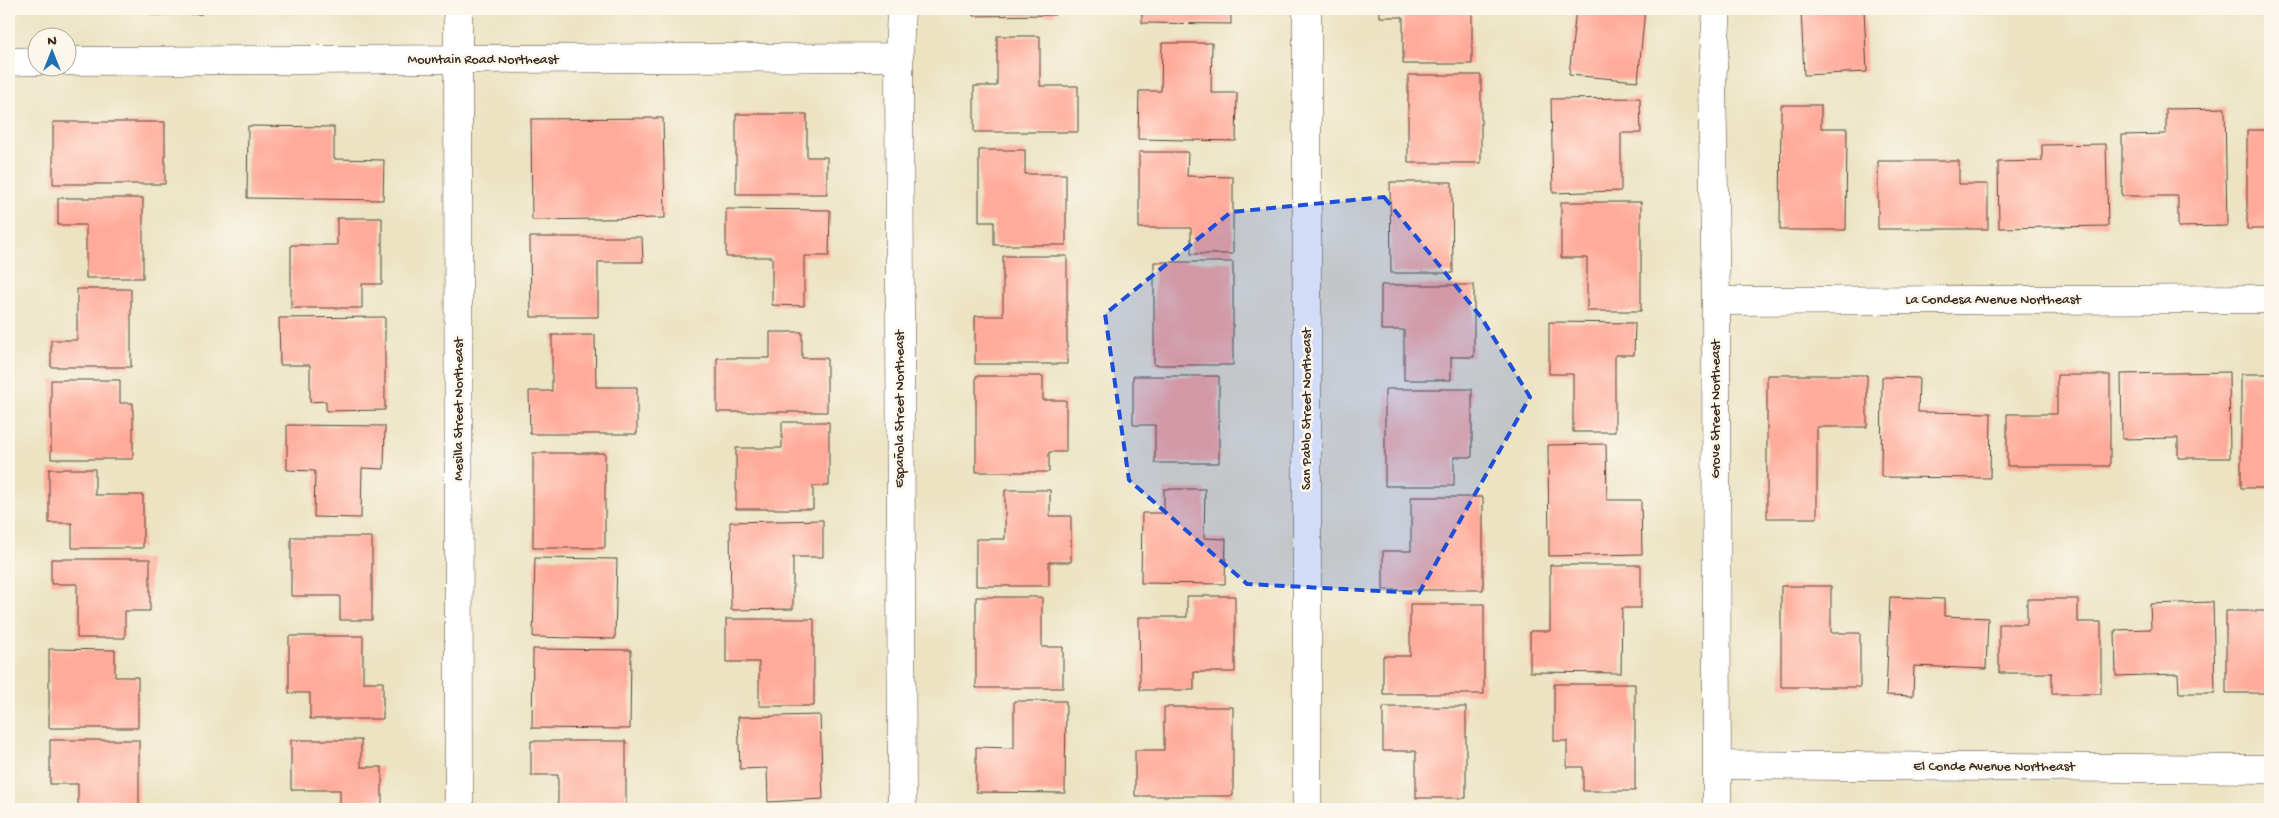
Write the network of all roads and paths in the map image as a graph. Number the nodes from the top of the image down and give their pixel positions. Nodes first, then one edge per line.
1 (458, 9) edge
2 (901, 9) edge
3 (1307, 9) edge
4 (1717, 9) edge
5 (899, 57) junction
6 (458, 60) junction
7 (78, 61) edge
8 (9, 62) edge
9 (28, 62) edge
10 (2270, 299) edge
11 (1716, 301) junction
12 (1717, 765) junction
13 (2270, 769) edge
14 (459, 809) edge
15 (902, 809) edge
16 (1307, 809) edge
17 (1717, 809) edge

1 - 6 street, Mesilla Street Northeast
2 - 5 street, Española Street Northeast
3 - 16 street, San Pablo Street Northeast
4 - 11 street, Grove Street Northeast
5 - 6 street, Mountain Road Northeast
5 - 15 street, Española Street Northeast
6 - 7 street, Mountain Road Northeast
6 - 14 street, Mesilla Street Northeast
8 - 9 street
10 - 11 street, La Condesa Avenue Northeast
11 - 12 street, Grove Street Northeast
12 - 13 street, El Conde Avenue Northeast
12 - 17 street, Grove Street Northeast

